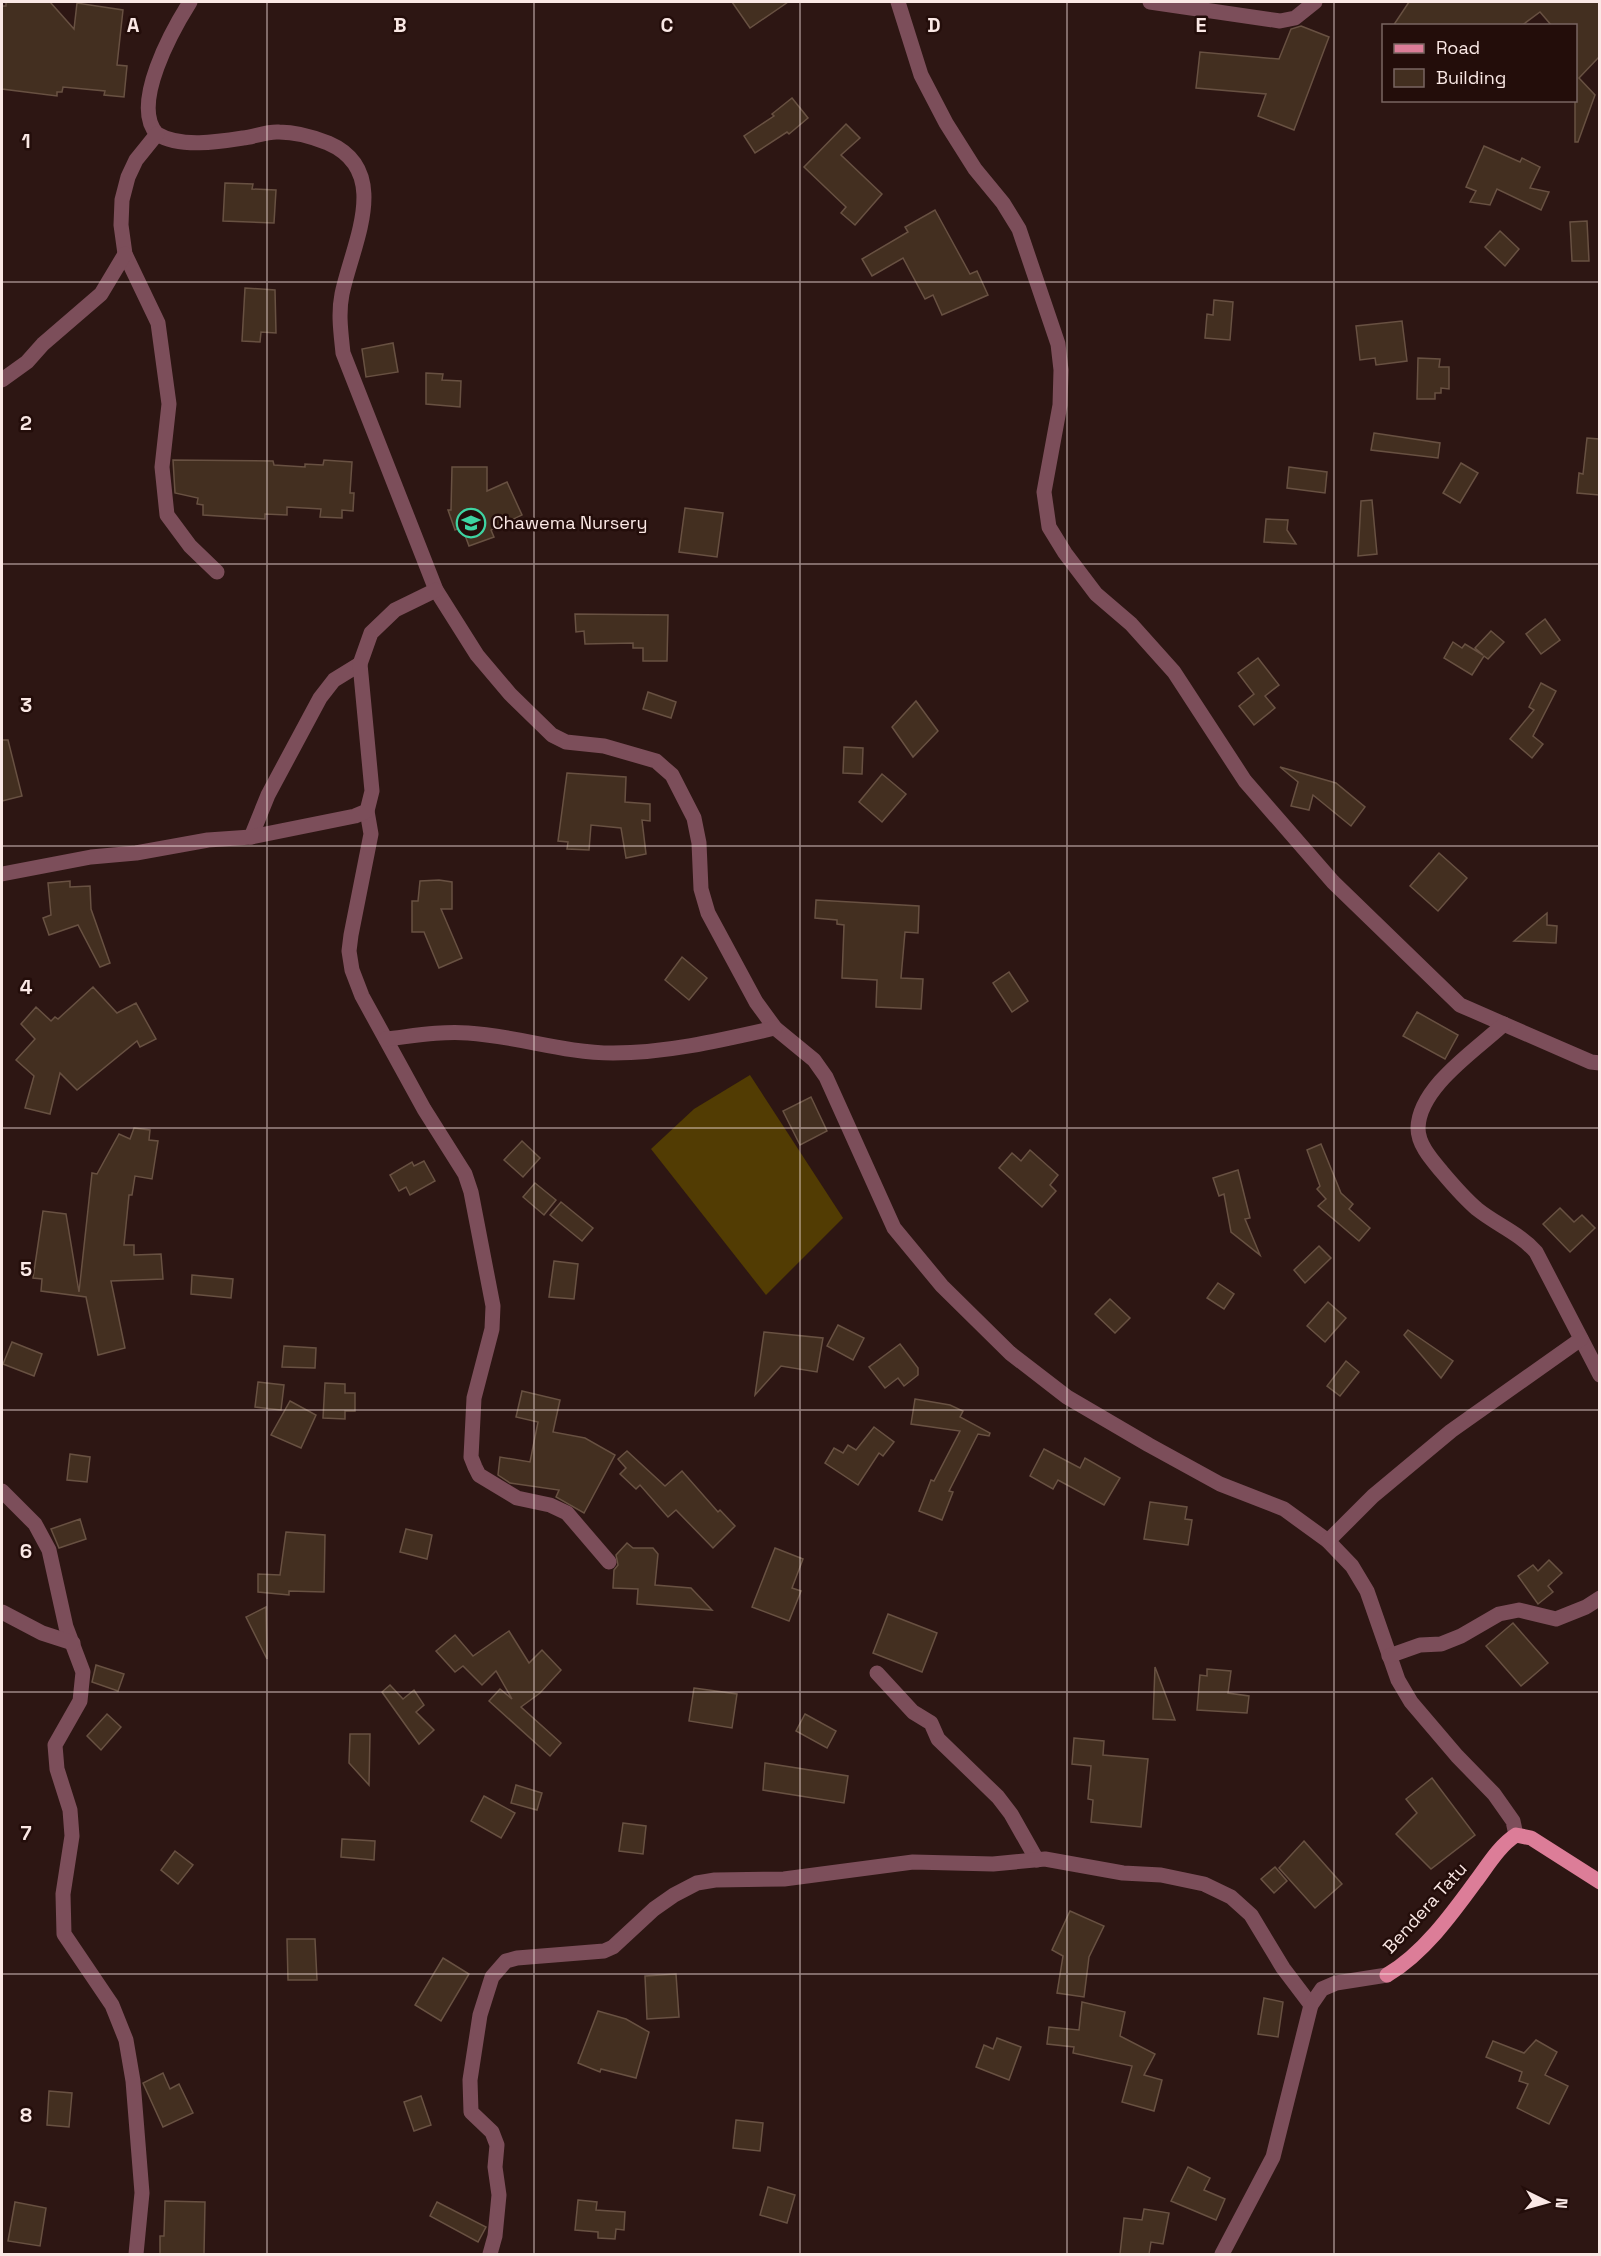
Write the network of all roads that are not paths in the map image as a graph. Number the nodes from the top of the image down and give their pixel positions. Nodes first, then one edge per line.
1 (190, 2) edge
2 (898, 2) edge
3 (1149, 2) edge
4 (1315, 2) edge
5 (157, 134) junction
6 (126, 254) junction
7 (2, 380) edge
8 (217, 572) dead end
9 (436, 590) junction
10 (360, 664) junction
11 (367, 811) junction
12 (250, 837) junction
13 (2, 874) edge
14 (1504, 1024) junction
15 (775, 1028) junction
16 (386, 1039) junction
17 (1595, 1062) edge
18 (1599, 1077) edge
19 (1581, 1339) junction
20 (1599, 1375) edge
21 (2, 1491) edge
22 (1328, 1541) junction
23 (609, 1562) dead end
24 (1599, 1598) edge
25 (2, 1612) edge
26 (73, 1643) junction
27 (1389, 1656) junction
28 (877, 1673) dead end
29 (1516, 1835) junction
30 (1037, 1860) junction
31 (1599, 1882) edge
32 (1388, 1975) joint
33 (1311, 2005) junction
34 (136, 2254) edge
35 (490, 2254) edge
36 (1222, 2254) edge

1 - 5 street
2 - 14 street
3 - 4 street
5 - 6 street
5 - 9 street
6 - 7 street
6 - 8 street
9 - 10 street
9 - 15 street
10 - 11 street
10 - 12 street
11 - 12 street
11 - 16 street
12 - 13 street
14 - 17 street
14 - 19 street
15 - 16 street
15 - 22 street
16 - 23 street
17 - 18 street
19 - 20 street
19 - 22 street
21 - 26 street
22 - 27 street
24 - 27 street
25 - 26 street
26 - 34 street
27 - 29 street
28 - 30 street
29 - 31 main road
29 - 32 main road, Bendera Tatu
30 - 33 street
30 - 35 street
32 - 33 street, Bendera Tatu
33 - 36 street

